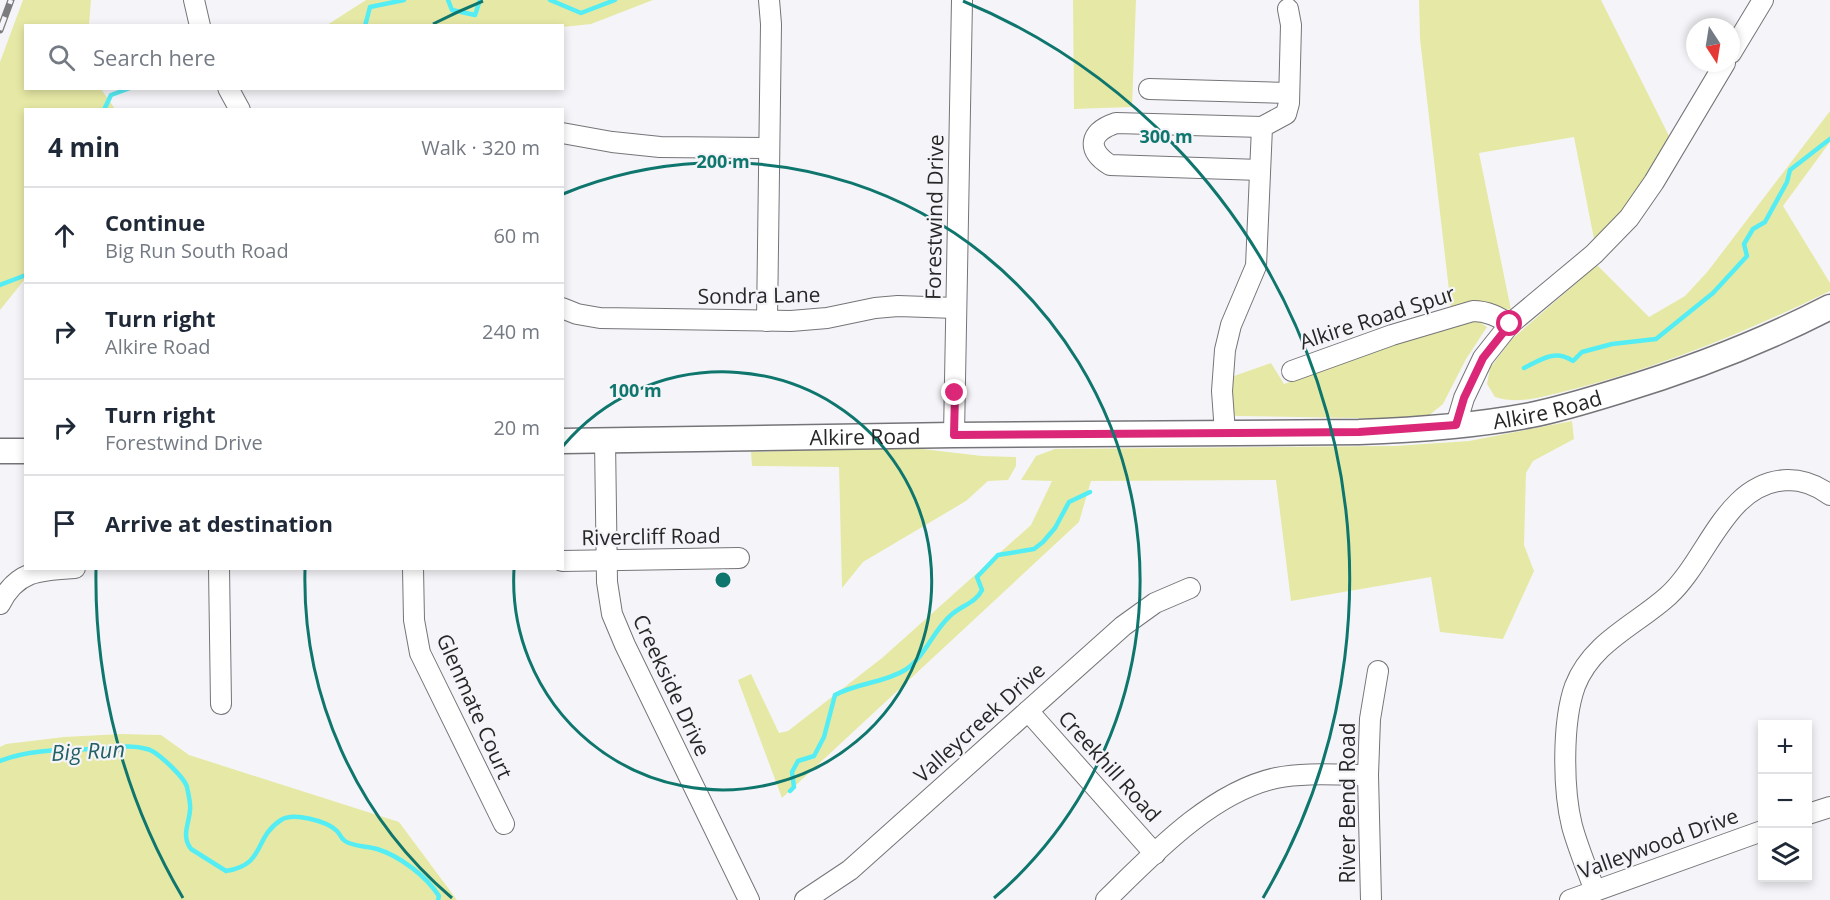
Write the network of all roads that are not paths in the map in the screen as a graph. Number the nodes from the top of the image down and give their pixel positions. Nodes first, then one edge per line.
1 (194, 0) edge
2 (769, 0) edge
3 (962, 0) edge
4 (1763, 0) edge
5 (1288, 9) dead end
6 (200, 24) edge
7 (1740, 38) edge
8 (1720, 72) edge
9 (1149, 89) dead end
10 (229, 90) edge
11 (1289, 93) junction
12 (239, 108) edge
13 (1262, 127) junction
14 (564, 133) edge
15 (769, 148) junction
16 (1260, 170) junction
17 (1830, 307) edge
18 (956, 308) junction
19 (564, 309) edge
20 (767, 321) junction
21 (1510, 324) junction
22 (1292, 371) dead end
23 (1456, 425) junction
24 (1225, 433) junction
25 (954, 435) junction
26 (605, 440) junction
27 (564, 441) edge
28 (24, 451) edge
29 (0, 452) edge
30 (1830, 495) edge
31 (739, 558) dead end
32 (564, 561) edge
33 (607, 561) junction
34 (44, 570) edge
35 (219, 570) edge
36 (413, 570) edge
37 (1190, 588) dead end
38 (0, 604) edge
39 (1378, 671) dead end
40 (221, 704) dead end
41 (1028, 711) junction
42 (1368, 776) junction
43 (1830, 807) edge
44 (1812, 813) edge
45 (504, 824) dead end
46 (1758, 832) edge
47 (1155, 854) junction
48 (1595, 891) junction
49 (749, 900) edge
50 (805, 900) edge
51 (1106, 900) edge
52 (1371, 900) edge
53 (1570, 900) edge

1 - 6 street
2 - 15 street
3 - 18 street, Forestwind Drive
4 - 7 street
5 - 11 street
8 - 21 street
9 - 11 street
10 - 12 street
11 - 13 street
13 - 16 street
13 - 16 street
14 - 15 street
15 - 20 street
16 - 24 street
17 - 23 main road, Alkire Road
18 - 20 street, Sondra Lane
18 - 25 street, Forestwind Drive
19 - 20 street, Sondra Lane
21 - 22 street, Alkire Road Spur
21 - 23 street
23 - 24 main road, Alkire Road
24 - 25 main road, Alkire Road
25 - 26 main road, Alkire Road
26 - 27 main road, Alkire Road
26 - 33 street, Creekside Drive
28 - 29 main road
30 - 48 street
31 - 33 street, Rivercliff Road
32 - 33 street, Rivercliff Road
33 - 49 street, Creekside Drive
34 - 38 street
35 - 40 street
36 - 45 street, Glenmate Court
37 - 41 street, Valleycreek Drive
39 - 42 street, River Bend Road
41 - 47 street, Creekhill Road
41 - 50 street, Valleycreek Drive
42 - 47 street
42 - 52 street, River Bend Road
43 - 44 street
46 - 48 street, Valleywood Drive
47 - 51 street
48 - 53 street, Valleywood Drive

